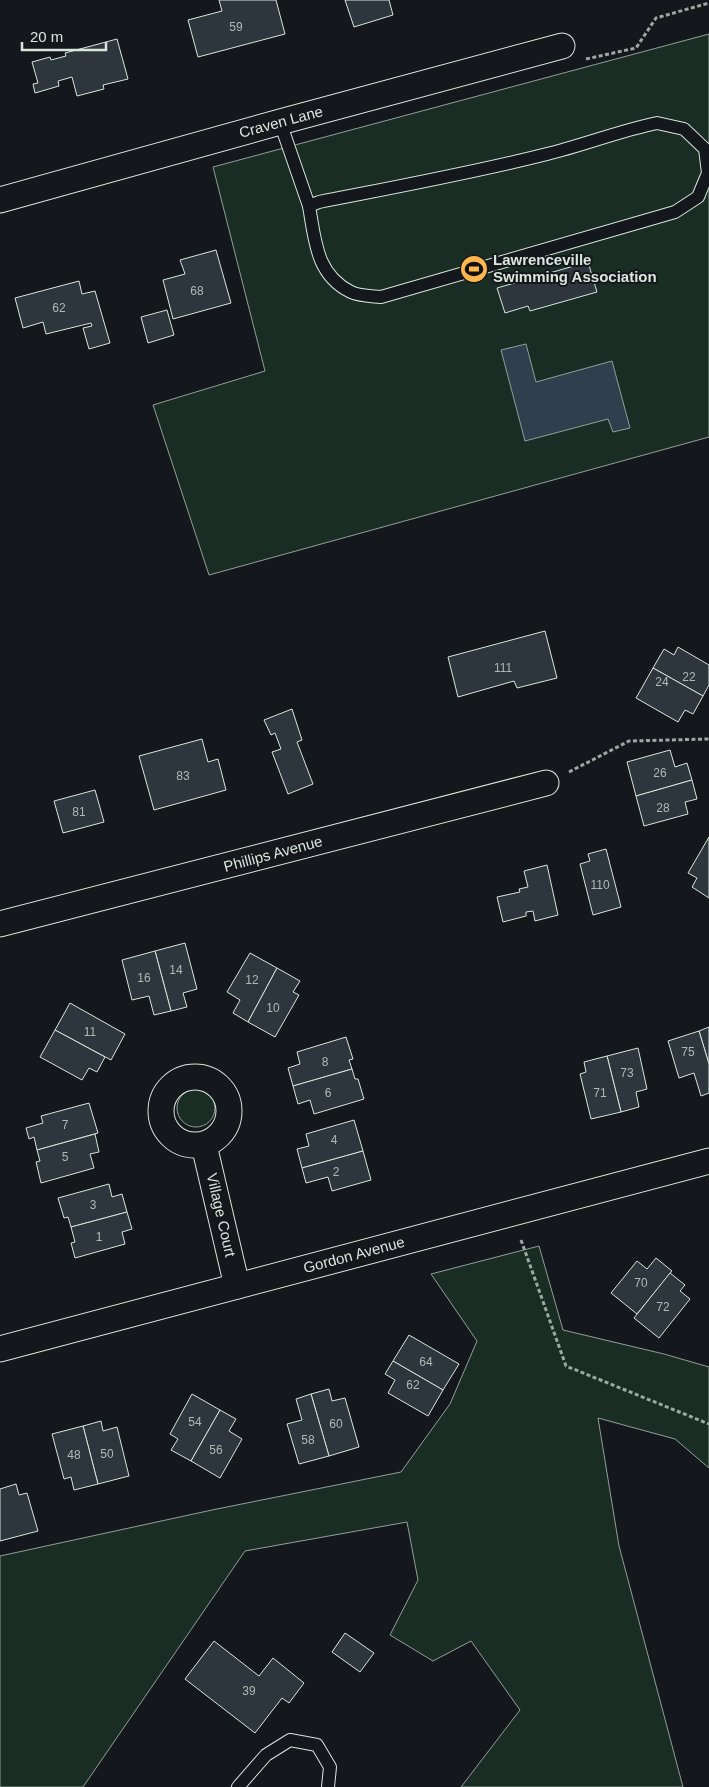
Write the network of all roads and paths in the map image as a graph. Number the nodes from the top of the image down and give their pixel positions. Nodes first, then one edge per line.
1 (709, 3) edge
2 (562, 46) joint
3 (280, 122) junction
4 (0, 200) edge
5 (309, 206) junction
6 (709, 739) edge
7 (546, 783) joint
8 (0, 924) edge
9 (204, 1145) dead end
10 (709, 1161) edge
11 (520, 1240) dead end
12 (237, 1286) junction
13 (0, 1349) edge
14 (709, 1424) edge
15 (238, 1787) edge
16 (328, 1787) edge

1 - 2 path
2 - 3 street, Craven Lane
3 - 4 street, Craven Lane
3 - 5 lane
5 - 5 lane
6 - 7 path
7 - 8 street, Phillips Avenue
9 - 12 street, Village Court
10 - 12 street, Gordon Avenue
11 - 14 path
12 - 13 street, Gordon Avenue
15 - 16 lane

